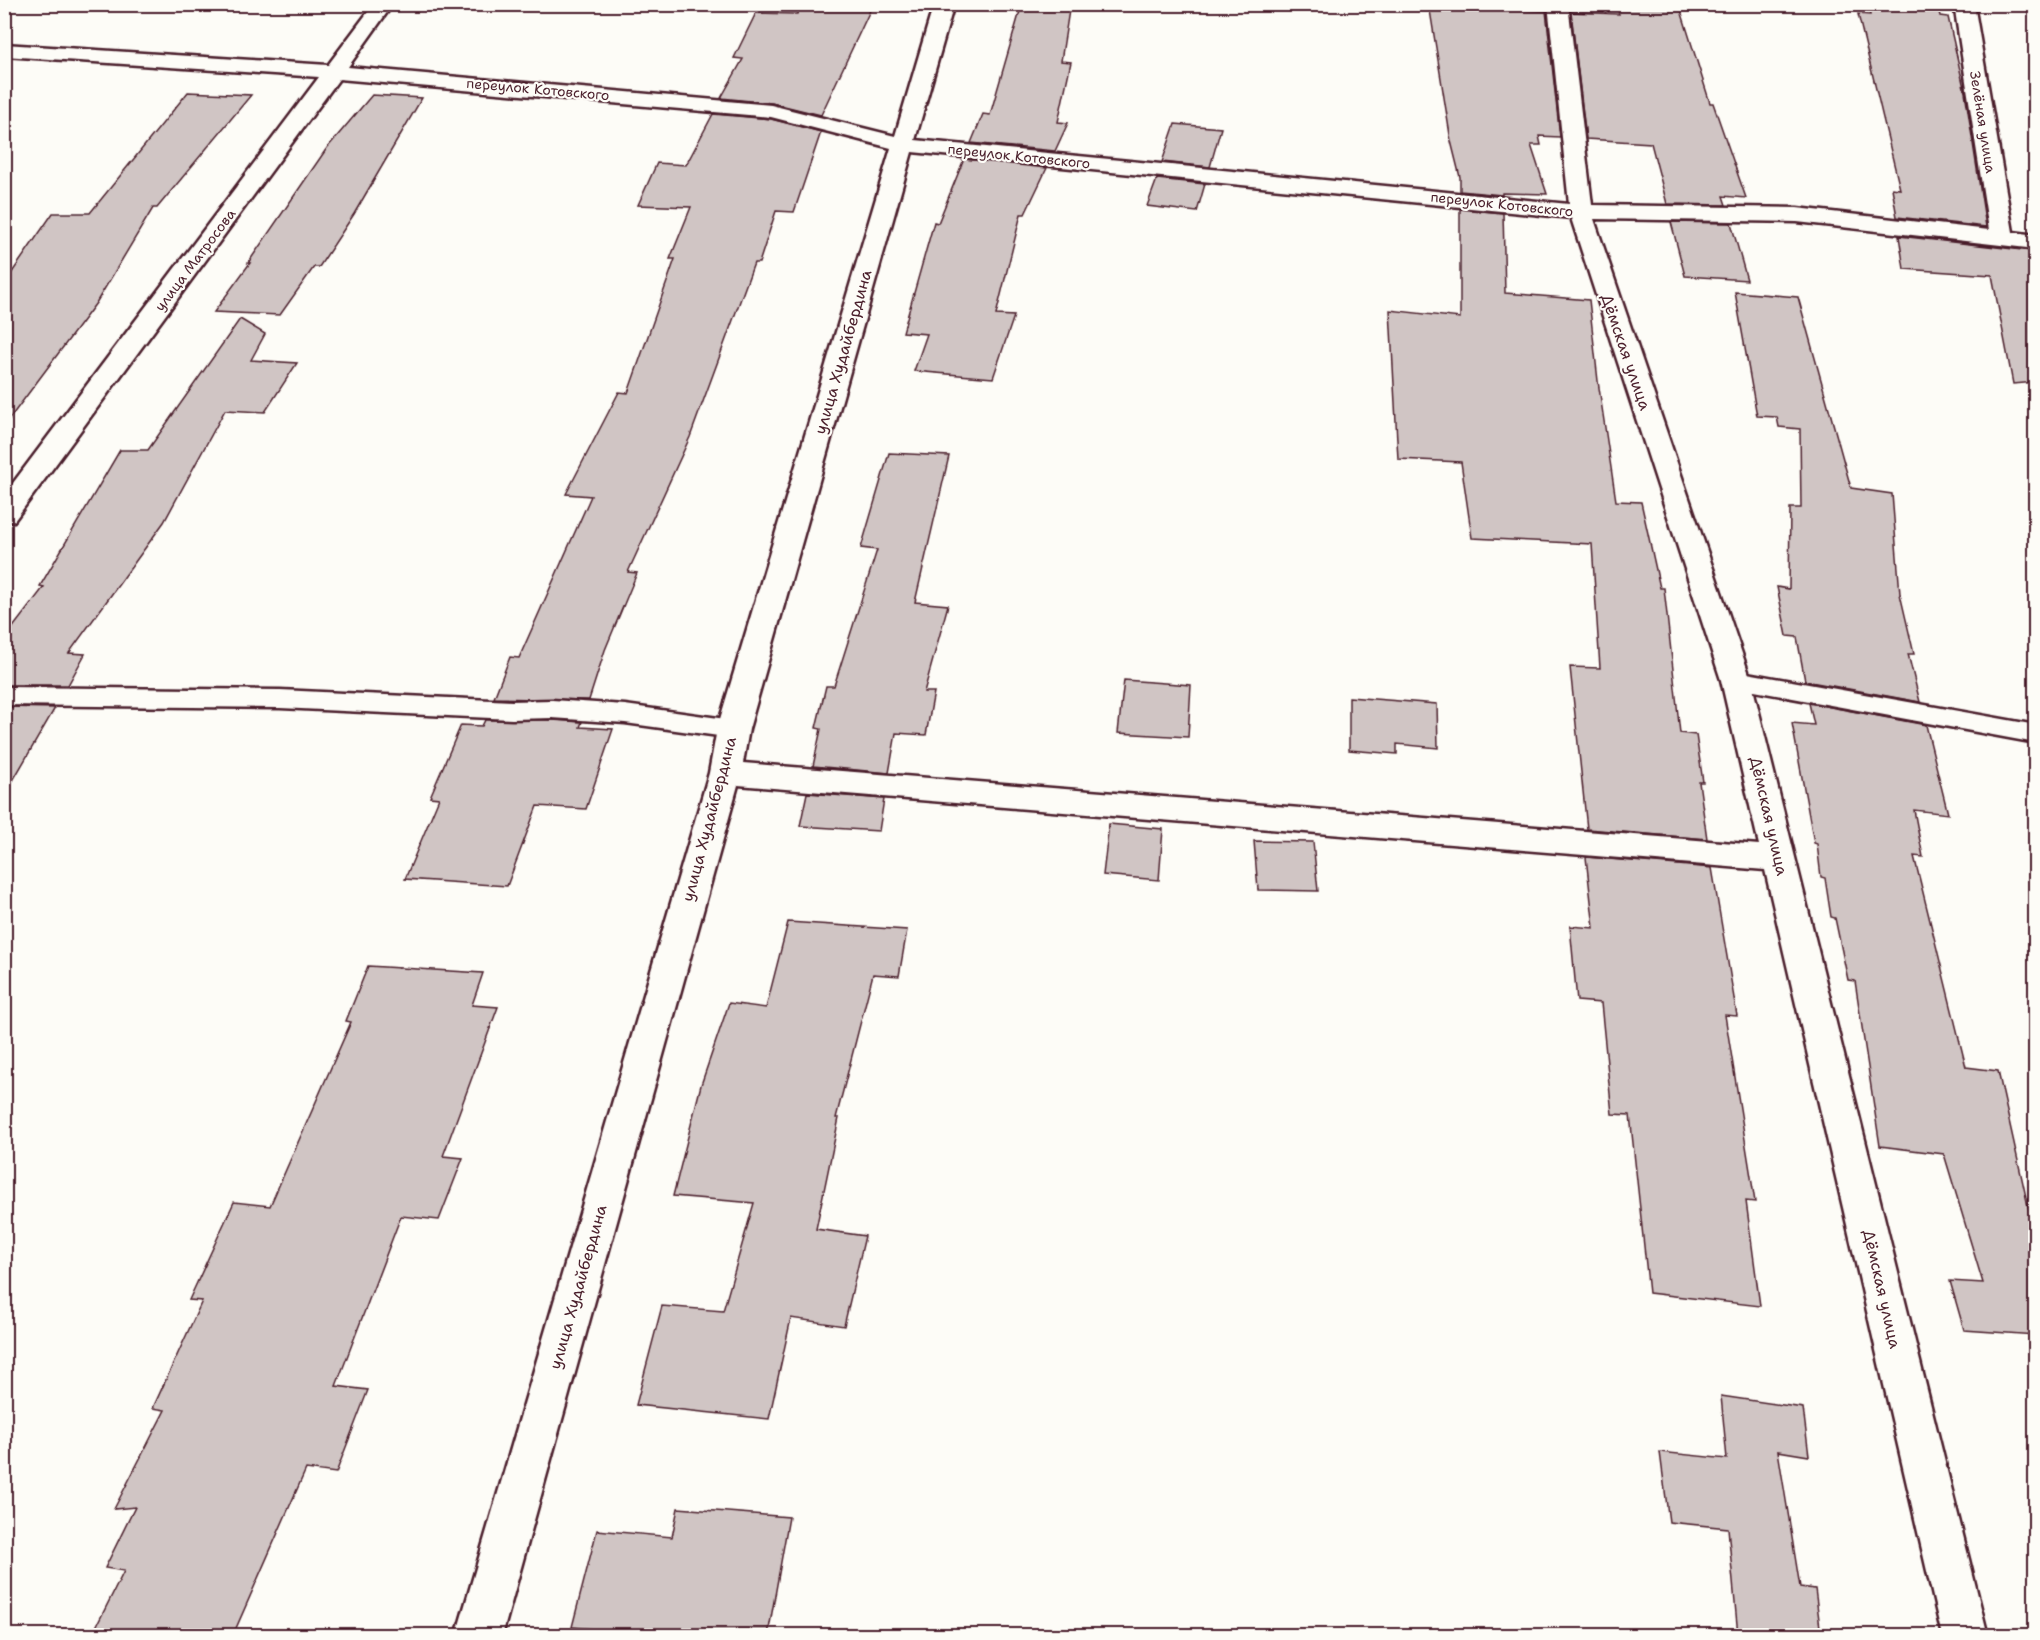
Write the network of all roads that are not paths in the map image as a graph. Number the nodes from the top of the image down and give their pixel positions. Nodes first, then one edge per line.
1 (384, 4) edge
2 (944, 4) edge
3 (1558, 4) edge
4 (1964, 4) edge
5 (4, 50) edge
6 (335, 72) junction
7 (904, 145) junction
8 (1582, 212) junction
9 (2002, 239) junction
10 (2036, 242) edge
11 (4, 515) edge
12 (1736, 680) junction
13 (4, 696) edge
14 (733, 729) junction
15 (2036, 734) edge
16 (725, 773) junction
17 (1779, 859) junction
18 (479, 1635) edge
19 (1965, 1635) edge

1 - 6 street, улица Матросова
2 - 7 street, улица Худайбердина
3 - 8 street, Дёмская улица
4 - 9 street, Зелёная улица
5 - 6 street, переулок Котовского
6 - 7 street, переулок Котовского
6 - 11 street, улица Матросова
7 - 8 street, переулок Котовского
7 - 14 street, улица Худайбердина
8 - 9 street, переулок Котовского
8 - 12 street, Дёмская улица
9 - 10 street, переулок Котовского
12 - 15 lane
12 - 17 street, Дёмская улица
13 - 14 lane
14 - 16 street, улица Худайбердина
16 - 17 street
16 - 18 street, улица Худайбердина
17 - 19 street, Дёмская улица

